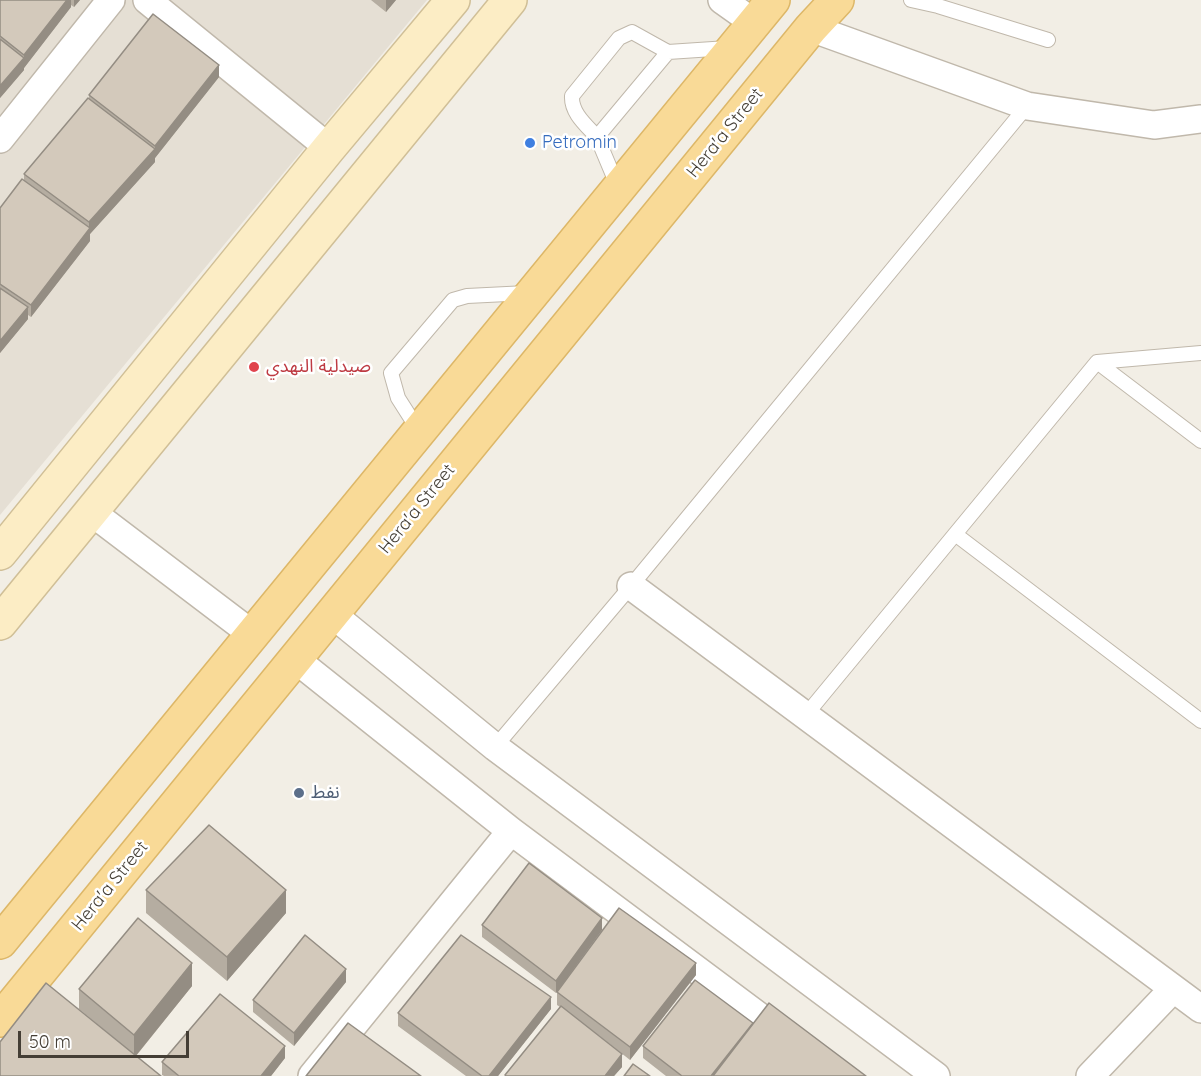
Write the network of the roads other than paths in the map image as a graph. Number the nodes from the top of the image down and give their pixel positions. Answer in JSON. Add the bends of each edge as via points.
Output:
{"nodes":[{"id":1,"x":111,"y":0,"type":"edge"},
{"id":2,"x":147,"y":0,"type":"edge"},
{"id":3,"x":453,"y":0,"type":"edge"},
{"id":4,"x":510,"y":0,"type":"edge"},
{"id":5,"x":722,"y":0,"type":"edge"},
{"id":6,"x":837,"y":0,"type":"edge"},
{"id":7,"x":911,"y":0,"type":"edge"},
{"id":8,"x":939,"y":3,"type":"edge"},
{"id":9,"x":753,"y":23,"type":"edge"},
{"id":10,"x":811,"y":28,"type":"junction"},
{"id":11,"x":1048,"y":39,"type":"dead end"},
{"id":12,"x":668,"y":52,"type":"junction"},
{"id":13,"x":1027,"y":106,"type":"junction"},
{"id":14,"x":1201,"y":119,"type":"edge"},
{"id":15,"x":597,"y":137,"type":"junction"},
{"id":16,"x":0,"y":139,"type":"edge"},
{"id":17,"x":329,"y":148,"type":"junction"},
{"id":18,"x":618,"y":187,"type":"junction"},
{"id":19,"x":532,"y":292,"type":"junction"},
{"id":20,"x":1201,"y":353,"type":"edge"},
{"id":21,"x":1097,"y":362,"type":"junction"},
{"id":22,"x":418,"y":431,"type":"junction"},
{"id":23,"x":1201,"y":441,"type":"edge"},
{"id":24,"x":90,"y":511,"type":"junction"},
{"id":25,"x":955,"y":534,"type":"junction"},
{"id":26,"x":0,"y":553,"type":"edge"},
{"id":27,"x":631,"y":586,"type":"junction"},
{"id":28,"x":332,"y":614,"type":"junction"},
{"id":29,"x":0,"y":623,"type":"edge"},
{"id":30,"x":252,"y":634,"type":"junction"},
{"id":31,"x":296,"y":659,"type":"junction"},
{"id":32,"x":806,"y":716,"type":"junction"},
{"id":33,"x":1201,"y":721,"type":"edge"},
{"id":34,"x":495,"y":747,"type":"junction"},
{"id":35,"x":511,"y":831,"type":"junction"},
{"id":36,"x":0,"y":942,"type":"edge"},
{"id":37,"x":1173,"y":988,"type":"junction"},
{"id":38,"x":1201,"y":1009,"type":"edge"},
{"id":39,"x":10,"y":1014,"type":"edge"},
{"id":40,"x":312,"y":1076,"type":"edge"},
{"id":41,"x":839,"y":1076,"type":"edge"},
{"id":42,"x":936,"y":1076,"type":"edge"},
{"id":43,"x":1090,"y":1076,"type":"edge"}],
"edges":[{"from":1,"to":16,"type":"street"},
{"from":2,"to":17,"type":"street"},
{"from":3,"to":17,"type":"street"},
{"from":4,"to":24,"type":"street"},
{"from":5,"to":9,"type":"street"},
{"from":6,"to":10,"type":"main road","name":"Hera'a Street"},
{"from":7,"to":8,"type":"lane"},
{"from":8,"to":11,"type":"lane"},
{"from":9,"to":12,"type":"lane"},
{"from":9,"to":18,"type":"main road"},
{"from":10,"to":13,"type":"street"},
{"from":10,"to":28,"type":"main road","name":"Hera'a Street"},
{"from":12,"to":15,"type":"lane"},
{"from":12,"to":15,"type":"lane","via":[[632,32],[619,38],[572,96],[575,112]]},
{"from":13,"to":14,"type":"street","via":[[1154,125]]},
{"from":13,"to":27,"type":"lane"},
{"from":15,"to":18,"type":"lane"},
{"from":17,"to":26,"type":"street"},
{"from":18,"to":19,"type":"main road"},
{"from":19,"to":22,"type":"main road"},
{"from":19,"to":22,"type":"lane","via":[[453,300],[391,373],[398,398]]},
{"from":20,"to":21,"type":"lane"},
{"from":21,"to":23,"type":"lane"},
{"from":21,"to":25,"type":"lane"},
{"from":22,"to":30,"type":"main road"},
{"from":24,"to":29,"type":"street"},
{"from":24,"to":30,"type":"street"},
{"from":25,"to":32,"type":"lane"},
{"from":25,"to":33,"type":"lane"},
{"from":27,"to":32,"type":"street"},
{"from":27,"to":34,"type":"lane"},
{"from":28,"to":31,"type":"main road","name":"Hera'a Street"},
{"from":28,"to":34,"type":"street"},
{"from":30,"to":36,"type":"main road"},
{"from":31,"to":35,"type":"street"},
{"from":31,"to":39,"type":"main road","name":"Hera'a Street"},
{"from":32,"to":37,"type":"street"},
{"from":34,"to":42,"type":"street"},
{"from":35,"to":40,"type":"street","via":[[356,1039]]},
{"from":35,"to":41,"type":"street"},
{"from":37,"to":38,"type":"street"},
{"from":37,"to":43,"type":"street"}]}
